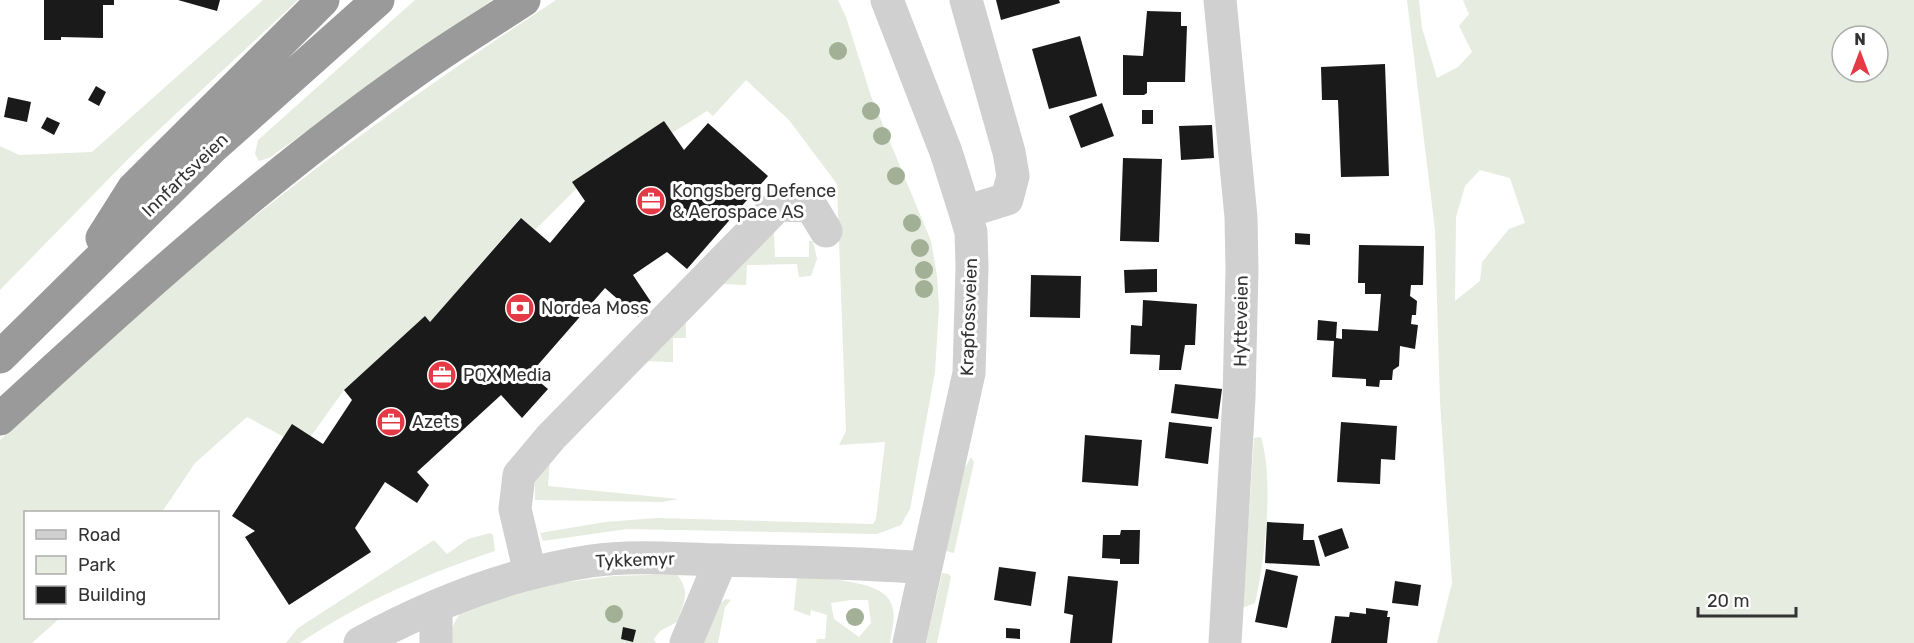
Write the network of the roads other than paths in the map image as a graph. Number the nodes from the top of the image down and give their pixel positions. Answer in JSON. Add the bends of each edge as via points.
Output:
{"nodes":[{"id":1,"x":323,"y":0,"type":"edge"},
{"id":2,"x":378,"y":0,"type":"edge"},
{"id":3,"x":524,"y":0,"type":"edge"},
{"id":4,"x":887,"y":0,"type":"edge"},
{"id":5,"x":966,"y":0,"type":"edge"},
{"id":6,"x":1220,"y":0,"type":"edge"},
{"id":7,"x":965,"y":212,"type":"junction"},
{"id":8,"x":826,"y":231,"type":"dead end"},
{"id":9,"x":74,"y":282,"type":"junction"},
{"id":10,"x":0,"y":357,"type":"edge"},
{"id":11,"x":0,"y":419,"type":"edge"},
{"id":12,"x":721,"y":560,"type":"junction"},
{"id":13,"x":925,"y":568,"type":"junction"},
{"id":14,"x":530,"y":573,"type":"junction"},
{"id":15,"x":436,"y":606,"type":"junction"},
{"id":16,"x":360,"y":643,"type":"edge"},
{"id":17,"x":436,"y":643,"type":"edge"},
{"id":18,"x":686,"y":643,"type":"edge"},
{"id":19,"x":909,"y":643,"type":"edge"},
{"id":20,"x":1225,"y":643,"type":"edge"}],
"edges":[{"from":1,"to":9,"type":"highway","via":[[133,189]]},
{"from":2,"to":9,"type":"highway","name":"Innfartsveien","via":[[212,148]]},
{"from":3,"to":11,"type":"highway","via":[[410,75],[269,182],[125,303]]},
{"from":4,"to":7,"type":"street","name":"Krapfossveien"},
{"from":5,"to":7,"type":"street","via":[[1013,176],[1007,199]]},
{"from":6,"to":20,"type":"street","name":"Hytteveien","via":[[1241,217],[1242,269],[1239,410]]},
{"from":7,"to":13,"type":"street","name":"Krapfossveien","via":[[971,232],[972,267],[969,373]]},
{"from":8,"to":14,"type":"street","via":[[810,206],[778,205],[695,297],[613,371],[519,475],[515,508]]},
{"from":9,"to":10,"type":"highway","name":"Innfartsveien"},
{"from":12,"to":13,"type":"street","name":"Tykkemyr"},
{"from":12,"to":14,"type":"street","name":"Tykkemyr","via":[[593,560]]},
{"from":12,"to":18,"type":"street"},
{"from":13,"to":19,"type":"street","name":"Krapfossveien"},
{"from":14,"to":15,"type":"street","name":"Tykkemyr"},
{"from":15,"to":16,"type":"street","name":"Tykkemyr"},
{"from":15,"to":17,"type":"street"}]}
